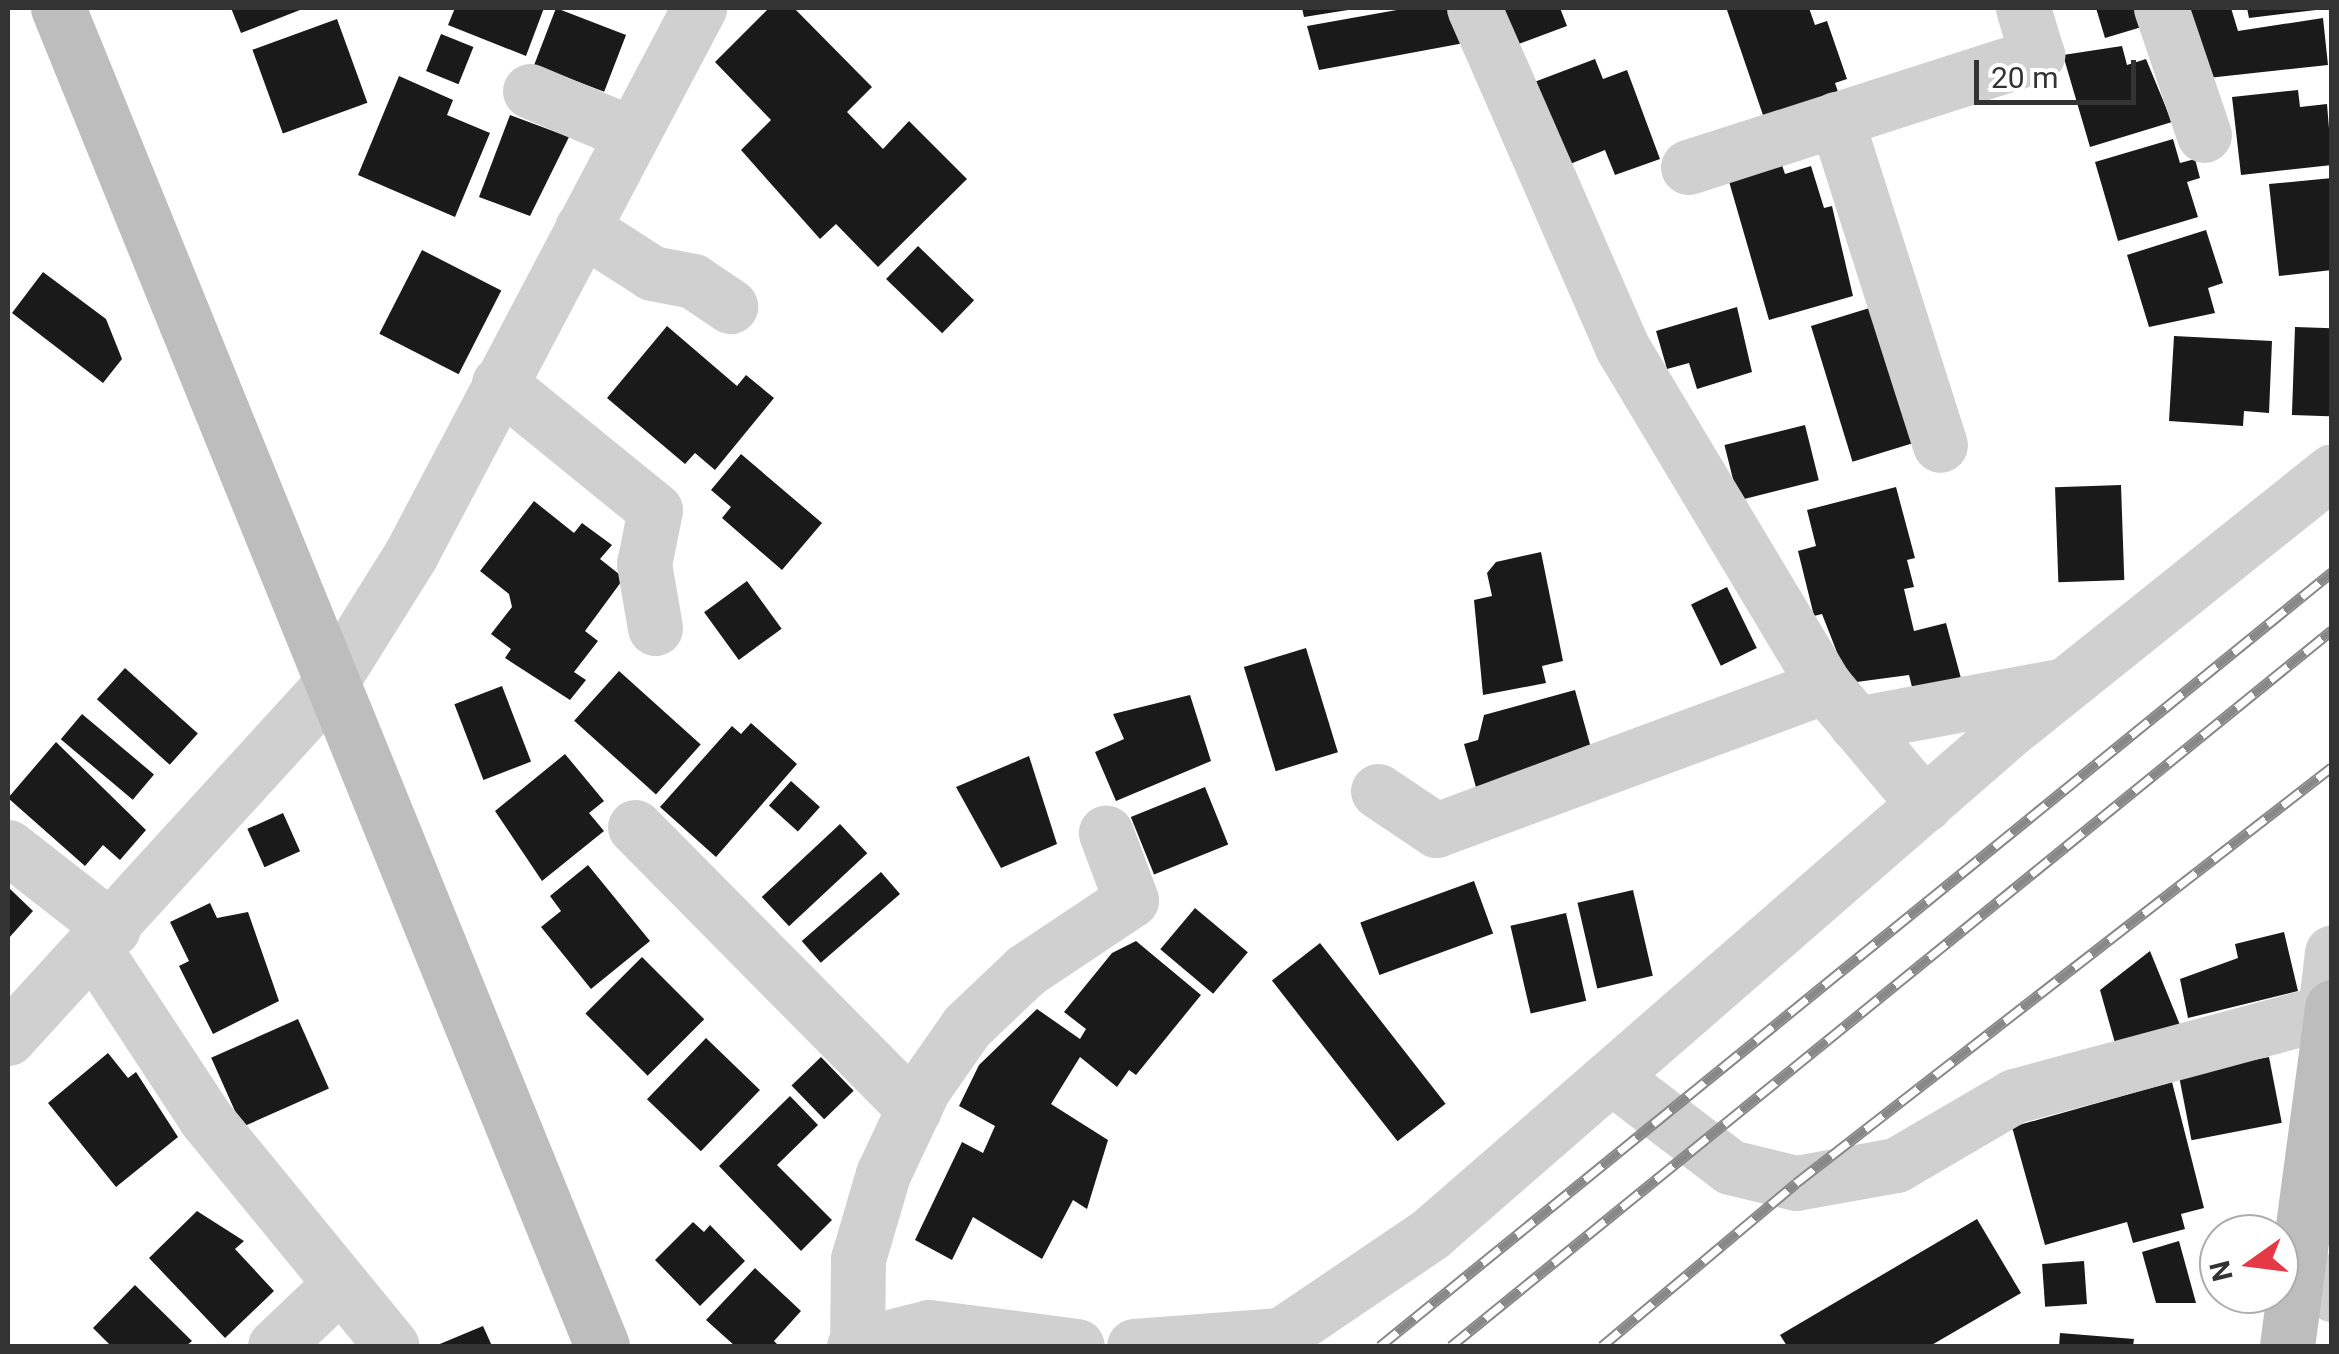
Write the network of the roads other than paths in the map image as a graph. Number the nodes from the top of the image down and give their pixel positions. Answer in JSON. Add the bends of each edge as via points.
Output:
{"nodes":[{"id":1,"x":58,"y":8,"type":"edge"},
{"id":2,"x":699,"y":8,"type":"edge"},
{"id":3,"x":1474,"y":8,"type":"edge"},
{"id":4,"x":2023,"y":8,"type":"edge"},
{"id":5,"x":2161,"y":8,"type":"edge"},
{"id":6,"x":530,"y":91,"type":"dead end"},
{"id":7,"x":1836,"y":120,"type":"junction"},
{"id":8,"x":632,"y":134,"type":"junction"},
{"id":9,"x":2204,"y":135,"type":"dead end"},
{"id":10,"x":1688,"y":166,"type":"dead end"},
{"id":11,"x":582,"y":228,"type":"junction"},
{"id":12,"x":730,"y":306,"type":"dead end"},
{"id":13,"x":498,"y":383,"type":"junction"},
{"id":14,"x":1940,"y":445,"type":"dead end"},
{"id":15,"x":2332,"y":471,"type":"edge"},
{"id":16,"x":656,"y":628,"type":"dead end"},
{"id":17,"x":2068,"y":684,"type":"junction"},
{"id":18,"x":328,"y":687,"type":"junction"},
{"id":19,"x":1841,"y":705,"type":"junction"},
{"id":20,"x":1378,"y":791,"type":"dead end"},
{"id":21,"x":1925,"y":805,"type":"junction"},
{"id":22,"x":634,"y":828,"type":"dead end"},
{"id":23,"x":1106,"y":833,"type":"dead end"},
{"id":24,"x":8,"y":847,"type":"edge"},
{"id":25,"x":104,"y":940,"type":"junction"},
{"id":26,"x":2332,"y":952,"type":"edge"},
{"id":27,"x":2328,"y":1010,"type":"edge"},
{"id":28,"x":8,"y":1038,"type":"edge"},
{"id":29,"x":1616,"y":1080,"type":"junction"},
{"id":30,"x":914,"y":1109,"type":"junction"},
{"id":31,"x":2314,"y":1278,"type":"edge"},
{"id":32,"x":340,"y":1284,"type":"junction"},
{"id":33,"x":856,"y":1345,"type":"edge"},
{"id":34,"x":275,"y":1346,"type":"edge"},
{"id":35,"x":392,"y":1346,"type":"edge"},
{"id":36,"x":602,"y":1346,"type":"edge"},
{"id":37,"x":1078,"y":1346,"type":"edge"},
{"id":38,"x":1134,"y":1346,"type":"edge"},
{"id":39,"x":2287,"y":1346,"type":"edge"}],
"edges":[{"from":1,"to":18,"type":"street"},
{"from":2,"to":8,"type":"street"},
{"from":3,"to":19,"type":"street","via":[[1622,347]]},
{"from":4,"to":7,"type":"street","via":[[2037,55]]},
{"from":5,"to":9,"type":"street"},
{"from":6,"to":8,"type":"street"},
{"from":7,"to":10,"type":"street"},
{"from":7,"to":14,"type":"street"},
{"from":8,"to":11,"type":"street"},
{"from":11,"to":12,"type":"street","via":[[652,273],[693,282]]},
{"from":11,"to":13,"type":"street"},
{"from":13,"to":16,"type":"street","via":[[655,510],[644,564]]},
{"from":13,"to":18,"type":"street","via":[[410,556]]},
{"from":15,"to":17,"type":"street"},
{"from":17,"to":19,"type":"street"},
{"from":17,"to":21,"type":"street"},
{"from":18,"to":25,"type":"street"},
{"from":18,"to":36,"type":"street"},
{"from":19,"to":20,"type":"street","via":[[1436,830]]},
{"from":19,"to":21,"type":"street"},
{"from":21,"to":29,"type":"street"},
{"from":22,"to":30,"type":"street"},
{"from":23,"to":30,"type":"street","via":[[1130,900],[1026,970],[967,1026]]},
{"from":24,"to":25,"type":"street"},
{"from":25,"to":28,"type":"street"},
{"from":25,"to":32,"type":"street","via":[[206,1119]]},
{"from":26,"to":27,"type":"street"},
{"from":27,"to":29,"type":"street","via":[[2014,1096],[1896,1165],[1796,1183],[1730,1168]]},
{"from":27,"to":31,"type":"street"},
{"from":29,"to":38,"type":"street","via":[[1430,1234],[1281,1335]]},
{"from":30,"to":33,"type":"street","via":[[858,1258]]},
{"from":31,"to":39,"type":"street"},
{"from":32,"to":34,"type":"street"},
{"from":32,"to":35,"type":"street"},
{"from":33,"to":37,"type":"street","via":[[929,1327]]}]}
